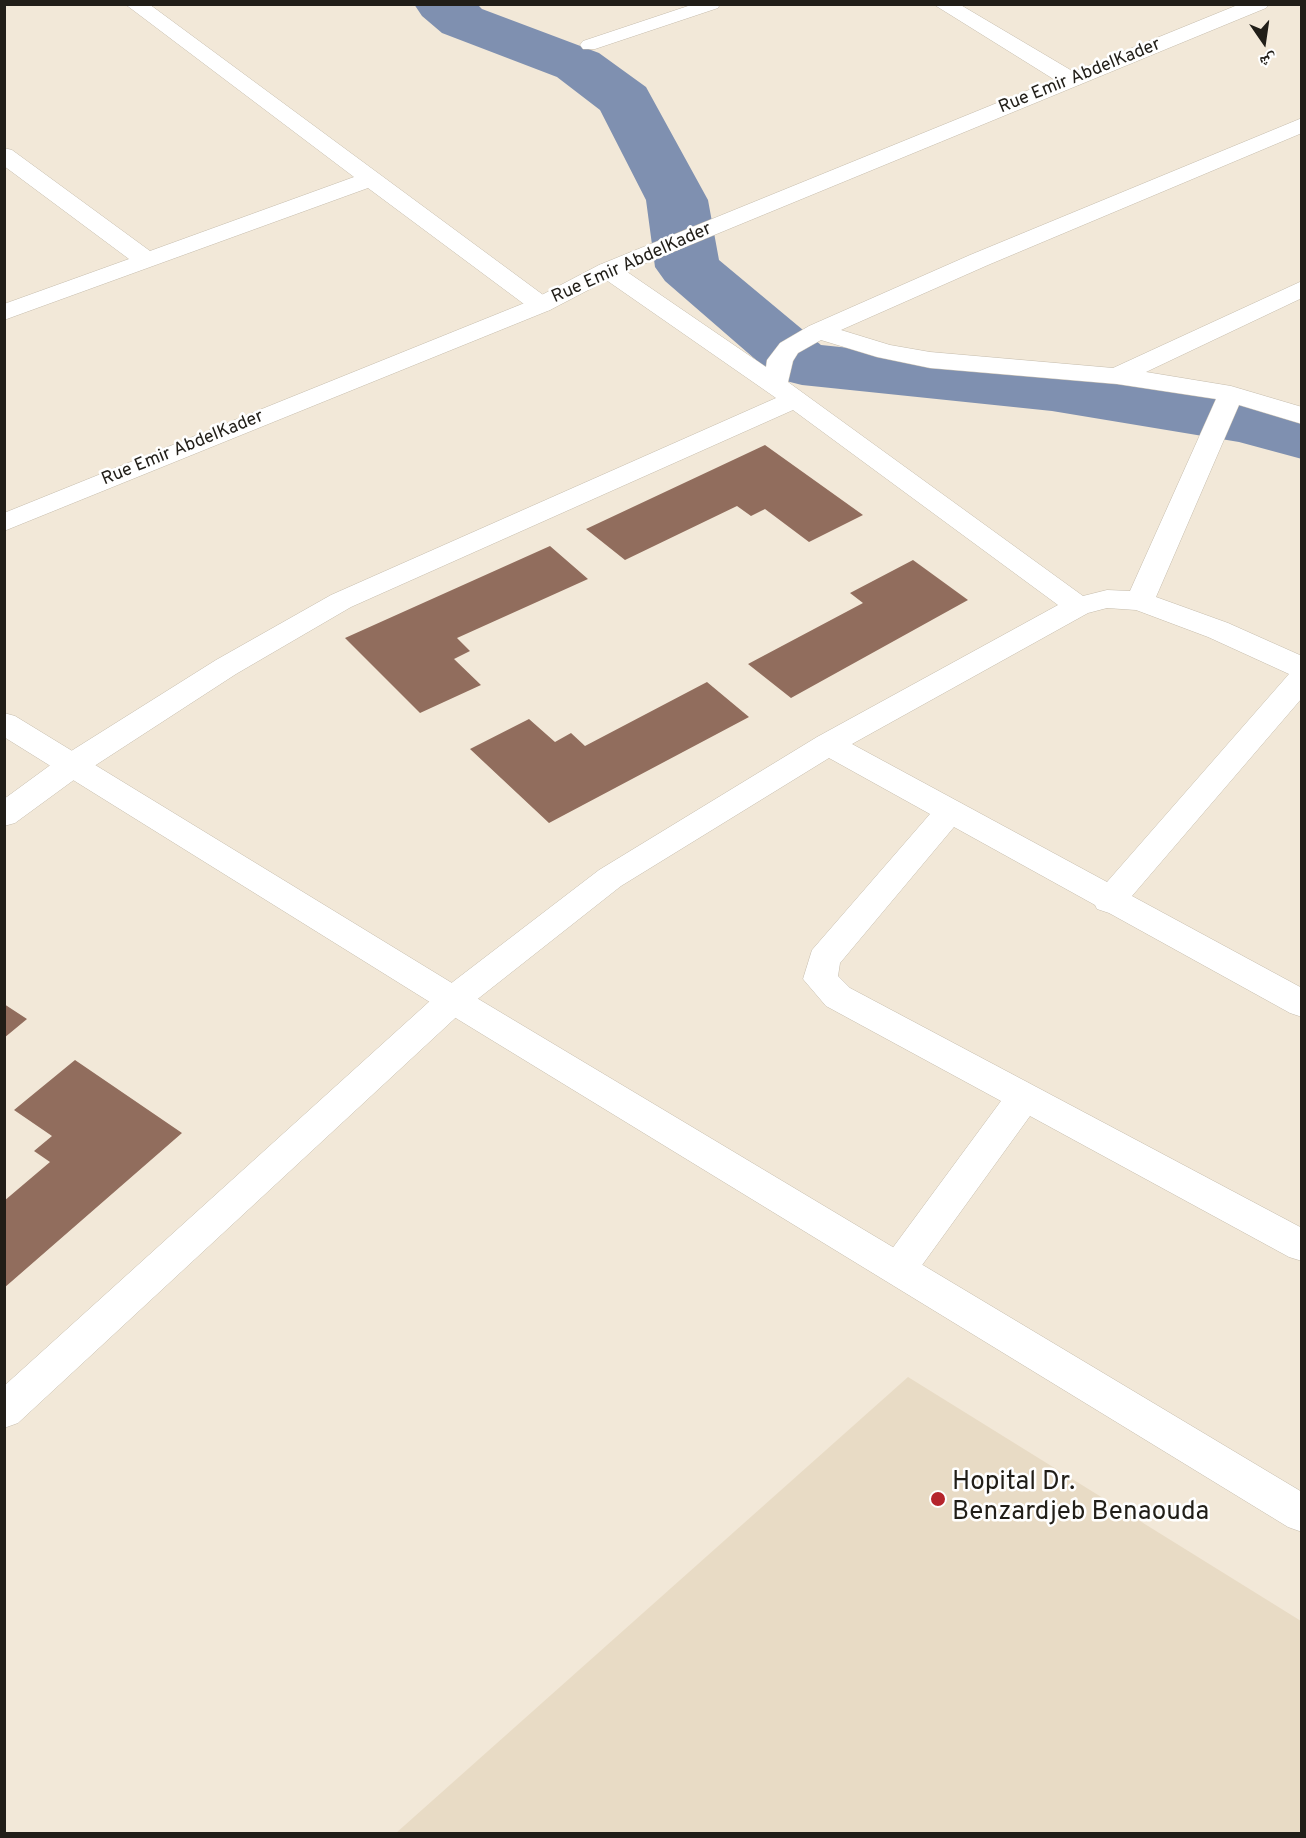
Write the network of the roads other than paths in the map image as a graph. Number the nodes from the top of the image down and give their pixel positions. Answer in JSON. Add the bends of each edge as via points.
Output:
{"nodes":[{"id":1,"x":135,"y":4,"type":"edge"},
{"id":2,"x":712,"y":4,"type":"edge"},
{"id":3,"x":943,"y":4,"type":"edge"},
{"id":4,"x":1260,"y":4,"type":"edge"},
{"id":5,"x":589,"y":45,"type":"dead end"},
{"id":6,"x":1071,"y":80,"type":"junction"},
{"id":7,"x":1302,"y":125,"type":"edge"},
{"id":8,"x":4,"y":155,"type":"edge"},
{"id":9,"x":370,"y":179,"type":"junction"},
{"id":10,"x":148,"y":261,"type":"junction"},
{"id":11,"x":608,"y":270,"type":"junction"},
{"id":12,"x":1302,"y":288,"type":"edge"},
{"id":13,"x":541,"y":305,"type":"junction"},
{"id":14,"x":4,"y":313,"type":"edge"},
{"id":15,"x":810,"y":335,"type":"junction"},
{"id":16,"x":1117,"y":376,"type":"junction"},
{"id":17,"x":782,"y":386,"type":"junction"},
{"id":18,"x":1302,"y":388,"type":"edge"},
{"id":19,"x":1269,"y":404,"type":"junction"},
{"id":20,"x":1222,"y":410,"type":"junction"},
{"id":21,"x":1302,"y":416,"type":"edge"},
{"id":22,"x":4,"y":522,"type":"edge"},
{"id":23,"x":1140,"y":601,"type":"junction"},
{"id":24,"x":1078,"y":606,"type":"junction"},
{"id":25,"x":1302,"y":668,"type":"edge"},
{"id":26,"x":1302,"y":678,"type":"edge"},
{"id":27,"x":4,"y":723,"type":"edge"},
{"id":28,"x":828,"y":744,"type":"junction"},
{"id":29,"x":70,"y":766,"type":"junction"},
{"id":30,"x":949,"y":812,"type":"junction"},
{"id":31,"x":4,"y":815,"type":"edge"},
{"id":32,"x":1109,"y":901,"type":"junction"},
{"id":33,"x":453,"y":1000,"type":"junction"},
{"id":34,"x":1302,"y":1004,"type":"edge"},
{"id":35,"x":1024,"y":1097,"type":"junction"},
{"id":36,"x":1302,"y":1246,"type":"edge"},
{"id":37,"x":899,"y":1268,"type":"junction"},
{"id":38,"x":4,"y":1411,"type":"edge"},
{"id":39,"x":1302,"y":1514,"type":"edge"}],
"edges":[{"from":1,"to":9,"type":"street"},
{"from":2,"to":5,"type":"lane"},
{"from":3,"to":6,"type":"street"},
{"from":4,"to":6,"type":"street","name":"Rue Emir AbdelKader"},
{"from":6,"to":11,"type":"street","name":"Rue Emir AbdelKader"},
{"from":7,"to":15,"type":"street"},
{"from":8,"to":10,"type":"street"},
{"from":9,"to":10,"type":"street"},
{"from":9,"to":13,"type":"street"},
{"from":10,"to":14,"type":"street"},
{"from":11,"to":13,"type":"street","name":"Rue Emir AbdelKader"},
{"from":11,"to":17,"type":"street"},
{"from":12,"to":16,"type":"street"},
{"from":13,"to":22,"type":"street","name":"Rue Emir AbdelKader"},
{"from":15,"to":16,"type":"street","via":[[919,358]]},
{"from":15,"to":17,"type":"street","via":[[780,360]]},
{"from":16,"to":20,"type":"street"},
{"from":17,"to":24,"type":"street"},
{"from":17,"to":29,"type":"street","via":[[341,601],[226,667]]},
{"from":18,"to":19,"type":"street"},
{"from":19,"to":20,"type":"street"},
{"from":19,"to":21,"type":"street"},
{"from":20,"to":23,"type":"street"},
{"from":23,"to":24,"type":"street","via":[[1107,599]]},
{"from":23,"to":25,"type":"street","via":[[1218,630]]},
{"from":24,"to":28,"type":"street"},
{"from":26,"to":32,"type":"street"},
{"from":27,"to":29,"type":"street"},
{"from":28,"to":30,"type":"street"},
{"from":28,"to":33,"type":"street","via":[[610,878]]},
{"from":29,"to":31,"type":"street"},
{"from":29,"to":33,"type":"street"},
{"from":30,"to":32,"type":"street"},
{"from":30,"to":35,"type":"street","via":[[824,959],[820,980],[838,997]]},
{"from":32,"to":34,"type":"street"},
{"from":33,"to":37,"type":"street"},
{"from":33,"to":38,"type":"street"},
{"from":35,"to":36,"type":"street"},
{"from":35,"to":37,"type":"street"},
{"from":37,"to":39,"type":"street"}]}
